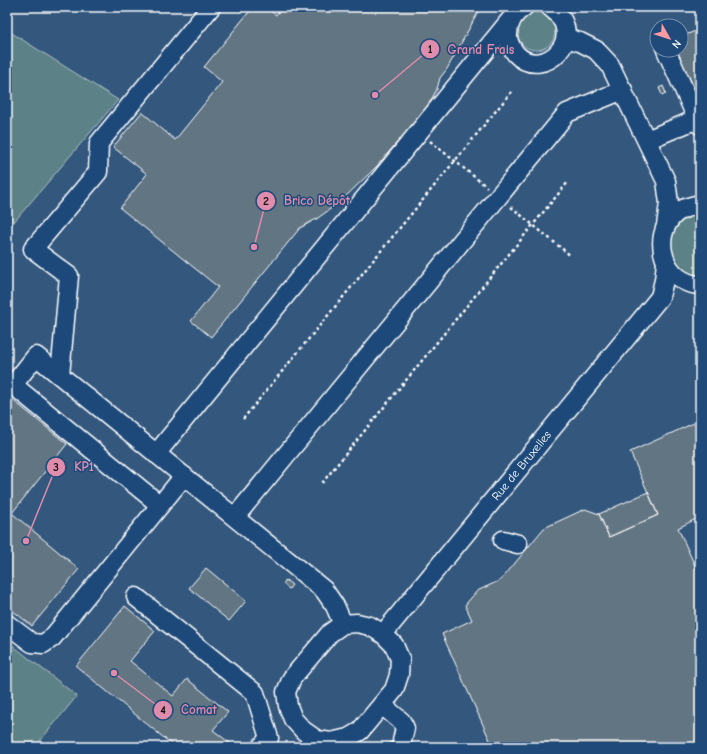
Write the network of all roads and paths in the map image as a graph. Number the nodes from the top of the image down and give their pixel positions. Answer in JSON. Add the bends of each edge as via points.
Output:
{"nodes":[{"id":1,"x":212,"y":7,"type":"edge"},
{"id":2,"x":550,"y":7,"type":"edge"},
{"id":3,"x":516,"y":11,"type":"edge"},
{"id":4,"x":566,"y":38,"type":"junction"},
{"id":5,"x":670,"y":58,"type":"edge"},
{"id":6,"x":513,"y":90,"type":"dead end"},
{"id":7,"x":623,"y":90,"type":"junction"},
{"id":8,"x":699,"y":122,"type":"edge"},
{"id":9,"x":647,"y":140,"type":"junction"},
{"id":10,"x":666,"y":181,"type":"junction"},
{"id":11,"x":568,"y":182,"type":"dead end"},
{"id":12,"x":700,"y":203,"type":"edge"},
{"id":13,"x":666,"y":226,"type":"junction"},
{"id":14,"x":666,"y":263,"type":"junction"},
{"id":15,"x":697,"y":286,"type":"edge"},
{"id":16,"x":660,"y":297,"type":"junction"},
{"id":17,"x":60,"y":375,"type":"junction"},
{"id":18,"x":10,"y":387,"type":"edge"},
{"id":19,"x":243,"y":419,"type":"dead end"},
{"id":20,"x":156,"y":454,"type":"junction"},
{"id":21,"x":184,"y":476,"type":"junction"},
{"id":22,"x":322,"y":483,"type":"dead end"},
{"id":23,"x":160,"y":505,"type":"junction"},
{"id":24,"x":235,"y":517,"type":"junction"},
{"id":25,"x":136,"y":597,"type":"dead end"},
{"id":26,"x":7,"y":624,"type":"edge"},
{"id":27,"x":344,"y":624,"type":"junction"},
{"id":28,"x":383,"y":634,"type":"junction"},
{"id":29,"x":288,"y":706,"type":"junction"},
{"id":30,"x":378,"y":710,"type":"junction"},
{"id":31,"x":261,"y":713,"type":"junction"},
{"id":32,"x":404,"y":744,"type":"edge"},
{"id":33,"x":261,"y":747,"type":"edge"}],
"edges":[{"from":1,"to":17,"type":"street","via":[[99,143],[98,172],[33,249],[69,276]]},
{"from":2,"to":4,"type":"street","via":[[558,12],[563,20]]},
{"from":3,"to":4,"type":"street","via":[[508,29],[508,39],[512,49],[528,61],[538,62],[556,55]]},
{"from":3,"to":20,"type":"street"},
{"from":4,"to":7,"type":"street","via":[[596,50],[610,65]]},
{"from":5,"to":8,"type":"street"},
{"from":6,"to":19,"type":"path"},
{"from":7,"to":9,"type":"street"},
{"from":7,"to":24,"type":"street","via":[[567,113]]},
{"from":8,"to":9,"type":"street"},
{"from":9,"to":10,"type":"street"},
{"from":10,"to":12,"type":"street","via":[[682,195]]},
{"from":10,"to":13,"type":"street","via":[[669,203]]},
{"from":11,"to":22,"type":"path"},
{"from":12,"to":13,"type":"street","via":[[686,207],[674,215]]},
{"from":13,"to":14,"type":"street","via":[[662,238],[662,251]]},
{"from":14,"to":15,"type":"street","via":[[681,279]]},
{"from":14,"to":16,"type":"street","name":"Rue de Bruxelles"},
{"from":15,"to":16,"type":"street","name":"Rue de Bruxelles"},
{"from":16,"to":28,"type":"street","name":"Rue de Bruxelles"},
{"from":17,"to":18,"type":"street","via":[[36,356]]},
{"from":17,"to":20,"type":"street"},
{"from":18,"to":23,"type":"street"},
{"from":20,"to":21,"type":"street"},
{"from":21,"to":23,"type":"street"},
{"from":21,"to":24,"type":"street"},
{"from":23,"to":26,"type":"street","via":[[52,638],[43,644],[32,643]]},
{"from":24,"to":27,"type":"street","via":[[324,590],[336,606]]},
{"from":25,"to":31,"type":"street","via":[[255,693]]},
{"from":27,"to":28,"type":"street","via":[[370,626]]},
{"from":27,"to":29,"type":"street","via":[[330,633],[292,678],[286,692]]},
{"from":28,"to":30,"type":"street","via":[[394,645],[400,659],[399,675],[394,690]]},
{"from":29,"to":30,"type":"street","via":[[293,719],[304,731],[317,740],[331,742],[348,738],[360,730]]},
{"from":29,"to":31,"type":"street"},
{"from":30,"to":32,"type":"street"},
{"from":31,"to":33,"type":"street","via":[[269,738]]}]}
